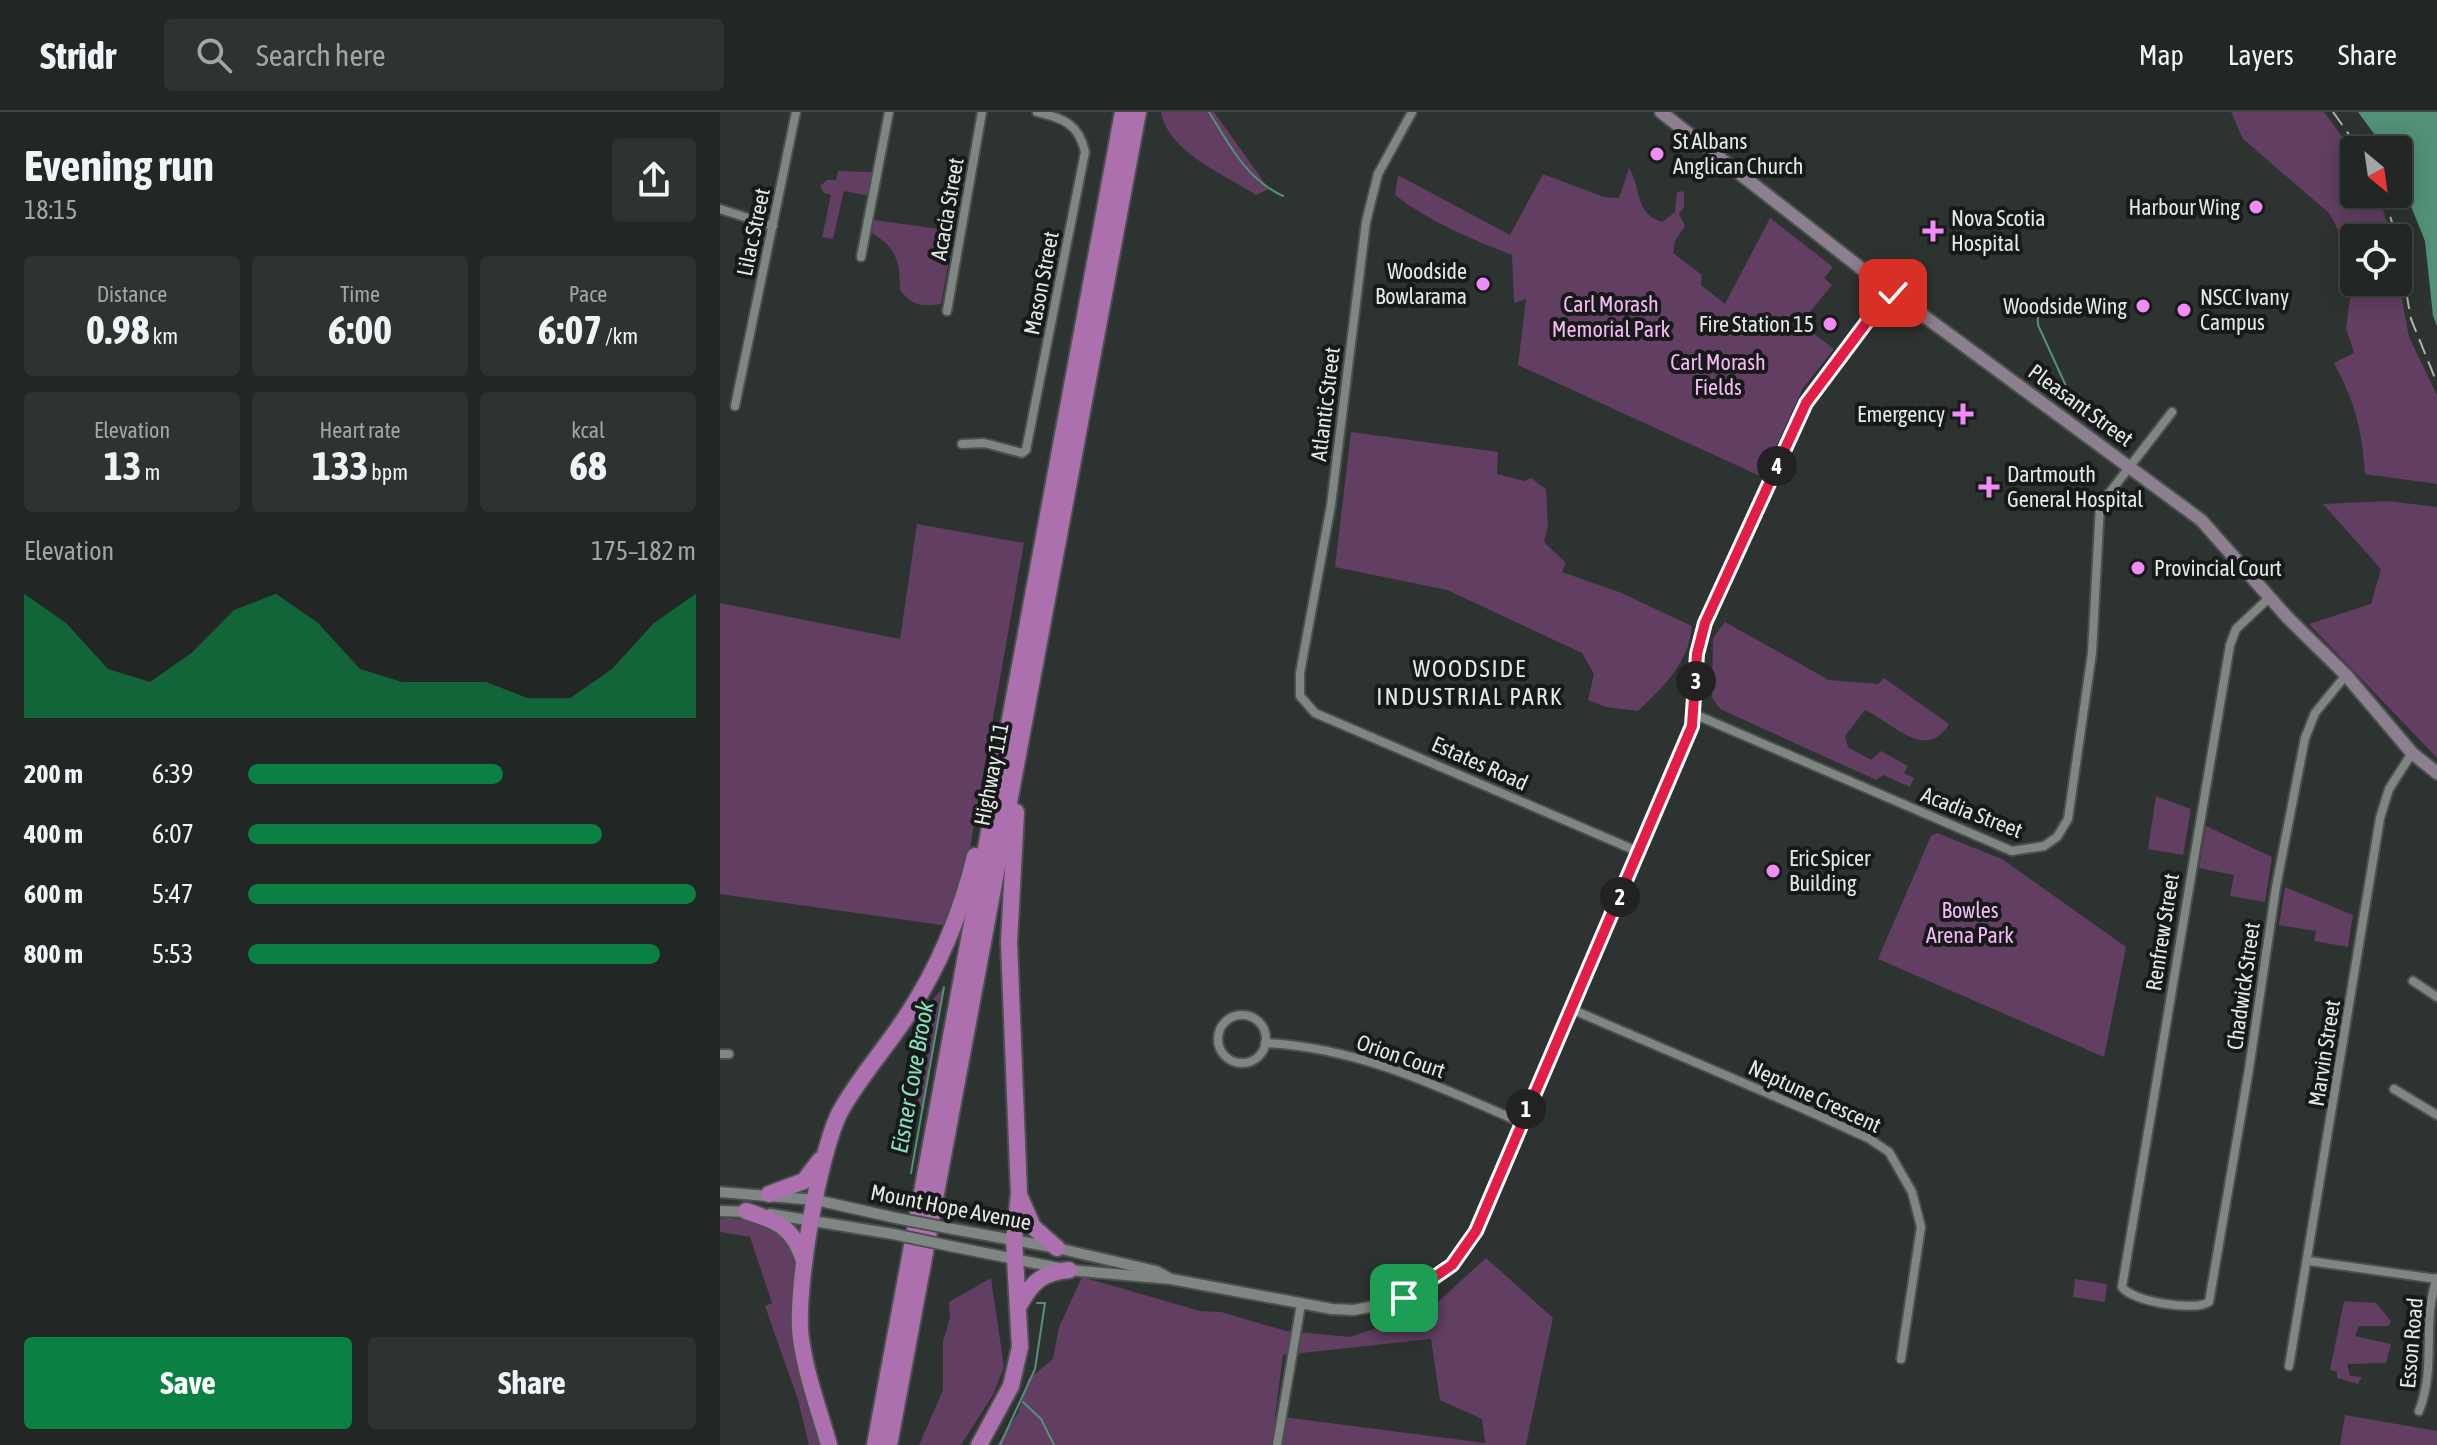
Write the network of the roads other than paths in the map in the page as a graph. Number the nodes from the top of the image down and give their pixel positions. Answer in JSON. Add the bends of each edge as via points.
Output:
{"nodes":[{"id":1,"x":796,"y":112,"type":"edge"},
{"id":2,"x":889,"y":112,"type":"edge"},
{"id":3,"x":982,"y":112,"type":"edge"},
{"id":4,"x":1037,"y":112,"type":"edge"},
{"id":5,"x":1123,"y":112,"type":"edge"},
{"id":6,"x":1138,"y":112,"type":"edge"},
{"id":7,"x":1412,"y":112,"type":"edge"},
{"id":8,"x":1661,"y":112,"type":"edge"},
{"id":9,"x":720,"y":209,"type":"edge"},
{"id":10,"x":773,"y":226,"type":"junction"},
{"id":11,"x":861,"y":257,"type":"dead end"},
{"id":12,"x":1890,"y":291,"type":"junction"},
{"id":13,"x":947,"y":311,"type":"dead end"},
{"id":14,"x":735,"y":406,"type":"dead end"},
{"id":15,"x":2172,"y":412,"type":"dead end"},
{"id":16,"x":962,"y":444,"type":"dead end"},
{"id":17,"x":2129,"y":465,"type":"junction"},
{"id":18,"x":1036,"y":581,"type":"junction"},
{"id":19,"x":2270,"y":597,"type":"junction"},
{"id":20,"x":2346,"y":675,"type":"junction"},
{"id":21,"x":1032,"y":676,"type":"junction"},
{"id":22,"x":1306,"y":707,"type":"joint"},
{"id":23,"x":1694,"y":714,"type":"junction"},
{"id":24,"x":2412,"y":753,"type":"junction"},
{"id":25,"x":2437,"y":773,"type":"edge"},
{"id":26,"x":1639,"y":852,"type":"junction"},
{"id":27,"x":2413,"y":981,"type":"dead end"},
{"id":28,"x":2437,"y":997,"type":"edge"},
{"id":29,"x":1571,"y":1009,"type":"junction"},
{"id":30,"x":1265,"y":1043,"type":"junction"},
{"id":31,"x":2394,"y":1089,"type":"dead end"},
{"id":32,"x":2437,"y":1115,"type":"edge"},
{"id":33,"x":1520,"y":1122,"type":"junction"},
{"id":34,"x":829,"y":1141,"type":"junction"},
{"id":35,"x":720,"y":1192,"type":"edge"},
{"id":36,"x":769,"y":1194,"type":"junction"},
{"id":37,"x":1019,"y":1194,"type":"junction"},
{"id":38,"x":816,"y":1200,"type":"junction"},
{"id":39,"x":720,"y":1211,"type":"edge"},
{"id":40,"x":746,"y":1211,"type":"junction"},
{"id":41,"x":813,"y":1220,"type":"junction"},
{"id":42,"x":1014,"y":1240,"type":"junction"},
{"id":43,"x":1057,"y":1248,"type":"junction"},
{"id":44,"x":1015,"y":1260,"type":"junction"},
{"id":45,"x":2309,"y":1261,"type":"junction"},
{"id":46,"x":805,"y":1264,"type":"junction"},
{"id":47,"x":1069,"y":1270,"type":"junction"},
{"id":48,"x":1171,"y":1279,"type":"junction"},
{"id":49,"x":2437,"y":1279,"type":"edge"},
{"id":50,"x":1301,"y":1304,"type":"junction"},
{"id":51,"x":1019,"y":1306,"type":"junction"},
{"id":52,"x":2197,"y":1307,"type":"joint"},
{"id":53,"x":1901,"y":1359,"type":"dead end"},
{"id":54,"x":2289,"y":1366,"type":"dead end"},
{"id":55,"x":2419,"y":1411,"type":"dead end"},
{"id":56,"x":829,"y":1445,"type":"edge"},
{"id":57,"x":875,"y":1445,"type":"edge"},
{"id":58,"x":889,"y":1445,"type":"edge"},
{"id":59,"x":979,"y":1445,"type":"edge"},
{"id":60,"x":1277,"y":1445,"type":"edge"}],
"edges":[{"from":1,"to":10,"type":"street","name":"Lilac Street"},
{"from":2,"to":11,"type":"street"},
{"from":3,"to":13,"type":"street","name":"Acacia Street"},
{"from":4,"to":16,"type":"street","name":"Mason Street","via":[[1061,117],[1073,126],[1083,142],[1084,161],[1026,450]]},
{"from":5,"to":18,"type":"highway","name":"Highway 111"},
{"from":6,"to":21,"type":"highway","name":"Highway 111"},
{"from":7,"to":22,"type":"street","name":"Atlantic Street","via":[[1378,174],[1366,222],[1331,505],[1299,684]]},
{"from":8,"to":12,"type":"main road","name":"Pleasant Street"},
{"from":9,"to":10,"type":"street"},
{"from":10,"to":14,"type":"street","name":"Lilac Street"},
{"from":12,"to":17,"type":"main road","name":"Pleasant Street"},
{"from":12,"to":23,"type":"street","name":"Mount Hope Avenue","via":[[1823,376],[1797,421],[1701,633]]},
{"from":15,"to":17,"type":"street","name":"Acadia Street"},
{"from":17,"to":19,"type":"main road","name":"Pleasant Street","via":[[2201,520]]},
{"from":17,"to":23,"type":"street","name":"Acadia Street","via":[[2100,505],[2092,653],[2072,804],[2063,829],[2044,846],[2012,851]]},
{"from":18,"to":34,"type":"highway","via":[[978,845],[956,921],[924,989],[846,1103]]},
{"from":18,"to":57,"type":"highway","name":"Highway 111"},
{"from":19,"to":20,"type":"main road","name":"Pleasant Street"},
{"from":19,"to":52,"type":"street","name":"Renfrew Street","via":[[2236,629],[2230,645],[2122,1287],[2130,1297]]},
{"from":20,"to":24,"type":"main road","name":"Pleasant Street"},
{"from":20,"to":52,"type":"street","name":"Chadwick Street","via":[[2315,713],[2305,738],[2210,1297]]},
{"from":21,"to":37,"type":"highway","via":[[1010,897]]},
{"from":21,"to":58,"type":"highway","name":"Highway 111"},
{"from":22,"to":26,"type":"street","name":"Estates Road"},
{"from":23,"to":26,"type":"street","name":"Mount Hope Avenue"},
{"from":24,"to":25,"type":"main road","name":"Pleasant Street"},
{"from":24,"to":45,"type":"street","name":"Marvin Street","via":[[2389,789],[2380,818]]},
{"from":26,"to":29,"type":"street","name":"Mount Hope Avenue"},
{"from":27,"to":28,"type":"street"},
{"from":29,"to":33,"type":"street","name":"Mount Hope Avenue"},
{"from":29,"to":53,"type":"street","name":"Neptune Crescent","via":[[1804,1109],[1889,1152],[1912,1192],[1921,1227]]},
{"from":30,"to":30,"type":"street","via":[[1259,1021],[1242,1014],[1225,1021],[1218,1038],[1223,1054],[1239,1063],[1258,1057]]},
{"from":30,"to":33,"type":"street","name":"Orion Court","via":[[1376,1063]]},
{"from":31,"to":32,"type":"street"},
{"from":33,"to":50,"type":"street","name":"Mount Hope Avenue","via":[[1476,1231],[1452,1265],[1404,1298],[1369,1308]]},
{"from":34,"to":36,"type":"highway","via":[[817,1168],[804,1181]]},
{"from":34,"to":38,"type":"highway"},
{"from":35,"to":36,"type":"street","name":"Mount Hope Avenue"},
{"from":36,"to":38,"type":"street","name":"Mount Hope Avenue"},
{"from":37,"to":42,"type":"highway"},
{"from":37,"to":43,"type":"highway","via":[[1033,1227]]},
{"from":38,"to":41,"type":"highway"},
{"from":38,"to":42,"type":"street","name":"Mount Hope Avenue","bridge":true},
{"from":39,"to":40,"type":"street","name":"Mount Hope Avenue"},
{"from":40,"to":41,"type":"street","name":"Mount Hope Avenue"},
{"from":40,"to":46,"type":"highway","via":[[779,1222],[792,1233]]},
{"from":41,"to":44,"type":"street","name":"Mount Hope Avenue","bridge":true},
{"from":41,"to":46,"type":"highway"},
{"from":42,"to":43,"type":"street","name":"Mount Hope Avenue"},
{"from":42,"to":44,"type":"highway"},
{"from":43,"to":48,"type":"street","name":"Mount Hope Avenue"},
{"from":44,"to":47,"type":"street","name":"Mount Hope Avenue"},
{"from":44,"to":51,"type":"highway"},
{"from":45,"to":49,"type":"street"},
{"from":45,"to":54,"type":"street","name":"Marvin Street"},
{"from":46,"to":56,"type":"highway","via":[[801,1338]]},
{"from":47,"to":48,"type":"street","name":"Mount Hope Avenue"},
{"from":47,"to":51,"type":"highway","via":[[1037,1279]]},
{"from":48,"to":50,"type":"street","name":"Mount Hope Avenue"},
{"from":49,"to":55,"type":"street","name":"Esson Road","via":[[2427,1319],[2431,1378]]},
{"from":50,"to":60,"type":"street"},
{"from":51,"to":59,"type":"highway","via":[[1015,1372]]}]}
